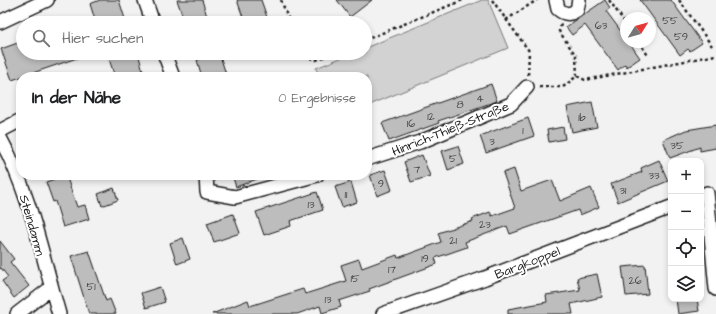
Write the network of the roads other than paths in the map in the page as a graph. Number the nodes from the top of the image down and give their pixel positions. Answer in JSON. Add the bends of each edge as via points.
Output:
{"nodes":[{"id":1,"x":48,"y":0,"type":"edge"},
{"id":2,"x":145,"y":0,"type":"edge"},
{"id":3,"x":556,"y":0,"type":"edge"},
{"id":4,"x":579,"y":0,"type":"edge"},
{"id":5,"x":151,"y":16,"type":"edge"},
{"id":6,"x":0,"y":22,"type":"edge"},
{"id":7,"x":167,"y":60,"type":"edge"},
{"id":8,"x":171,"y":72,"type":"edge"},
{"id":9,"x":527,"y":88,"type":"road end"},
{"id":10,"x":16,"y":123,"type":"edge"},
{"id":11,"x":0,"y":131,"type":"edge"},
{"id":12,"x":0,"y":138,"type":"edge"},
{"id":13,"x":372,"y":157,"type":"edge"},
{"id":14,"x":16,"y":172,"type":"edge"},
{"id":15,"x":19,"y":180,"type":"edge"},
{"id":16,"x":206,"y":180,"type":"edge"},
{"id":17,"x":299,"y":180,"type":"edge"},
{"id":18,"x":708,"y":193,"type":"edge"},
{"id":19,"x":668,"y":208,"type":"edge"},
{"id":20,"x":52,"y":288,"type":"junction"},
{"id":21,"x":716,"y":288,"type":"edge"},
{"id":22,"x":17,"y":314,"type":"edge"},
{"id":23,"x":59,"y":314,"type":"edge"},
{"id":24,"x":383,"y":314,"type":"edge"}],
"edges":[{"from":1,"to":6,"type":"street"},
{"from":2,"to":5,"type":"street"},
{"from":3,"to":4,"type":"street","via":[[558,9],[564,14],[571,14],[577,10]]},
{"from":7,"to":8,"type":"street"},
{"from":9,"to":13,"type":"street","name":"Hinrich-Thieß-Straße","via":[[511,104],[420,142]]},
{"from":10,"to":11,"type":"street"},
{"from":12,"to":14,"type":"street","name":"Steindamm"},
{"from":15,"to":20,"type":"street","name":"Steindamm"},
{"from":16,"to":17,"type":"street","via":[[207,192],[235,198]]},
{"from":18,"to":21,"type":"street"},
{"from":19,"to":24,"type":"street","name":"Bargkoppel"},
{"from":20,"to":22,"type":"street"},
{"from":20,"to":23,"type":"street","name":"Steindamm"}]}
